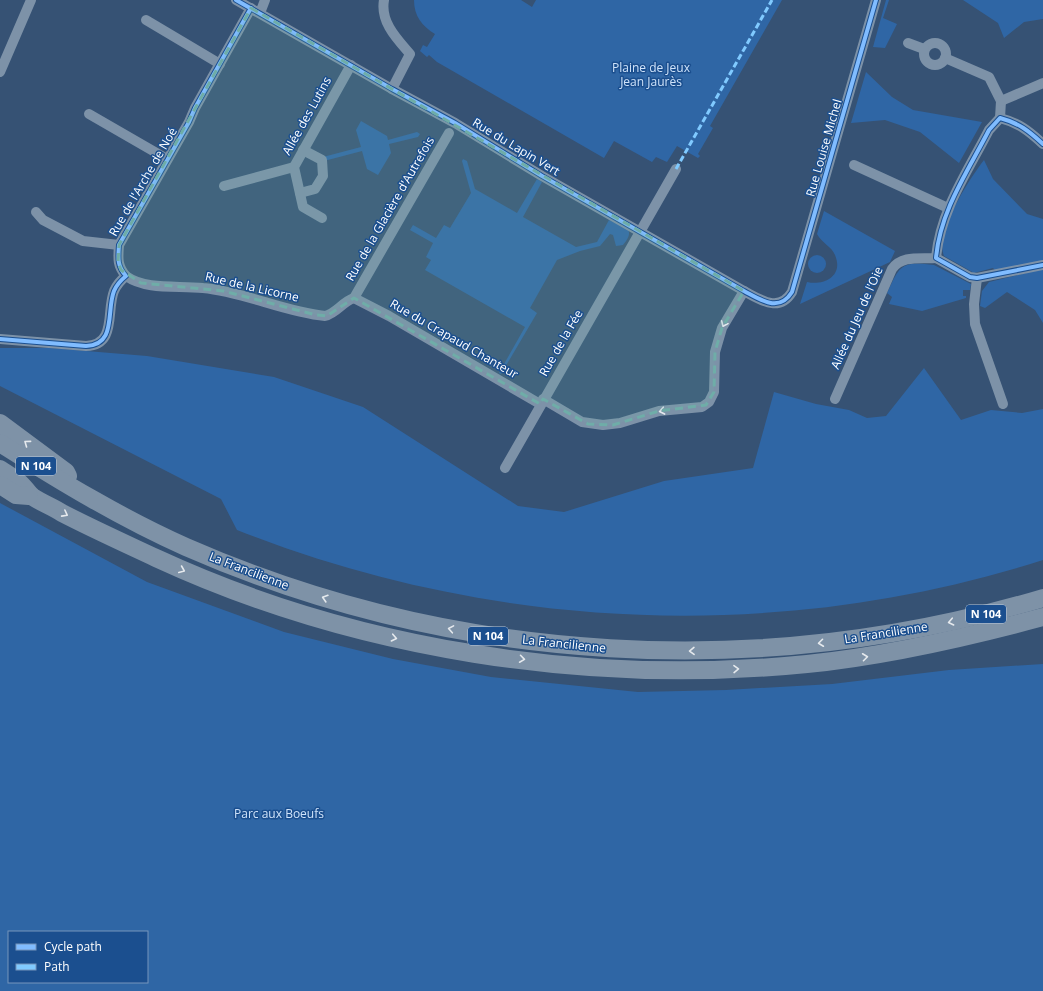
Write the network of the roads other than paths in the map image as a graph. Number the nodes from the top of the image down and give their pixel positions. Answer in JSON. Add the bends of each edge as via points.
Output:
{"nodes":[{"id":1,"x":31,"y":0,"type":"edge"},
{"id":2,"x":236,"y":0,"type":"edge"},
{"id":3,"x":265,"y":0,"type":"edge"},
{"id":4,"x":384,"y":0,"type":"edge"},
{"id":5,"x":876,"y":0,"type":"edge"},
{"id":6,"x":255,"y":11,"type":"junction"},
{"id":7,"x":146,"y":20,"type":"dead end"},
{"id":8,"x":908,"y":43,"type":"dead end"},
{"id":9,"x":924,"y":49,"type":"junction"},
{"id":10,"x":945,"y":58,"type":"junction"},
{"id":11,"x":220,"y":64,"type":"junction"},
{"id":12,"x":351,"y":65,"type":"junction"},
{"id":13,"x":0,"y":72,"type":"edge"},
{"id":14,"x":1043,"y":83,"type":"edge"},
{"id":15,"x":392,"y":90,"type":"junction"},
{"id":16,"x":1001,"y":101,"type":"junction"},
{"id":17,"x":89,"y":114,"type":"dead end"},
{"id":18,"x":1000,"y":118,"type":"junction"},
{"id":19,"x":449,"y":119,"type":"junction"},
{"id":20,"x":462,"y":127,"type":"junction"},
{"id":21,"x":449,"y":134,"type":"junction"},
{"id":22,"x":1043,"y":144,"type":"edge"},
{"id":23,"x":303,"y":150,"type":"junction"},
{"id":24,"x":167,"y":159,"type":"junction"},
{"id":25,"x":854,"y":165,"type":"dead end"},
{"id":26,"x":294,"y":167,"type":"junction"},
{"id":27,"x":676,"y":169,"type":"dead end"},
{"id":28,"x":224,"y":186,"type":"dead end"},
{"id":29,"x":300,"y":193,"type":"junction"},
{"id":30,"x":948,"y":208,"type":"junction"},
{"id":31,"x":36,"y":212,"type":"dead end"},
{"id":32,"x":322,"y":218,"type":"dead end"},
{"id":33,"x":640,"y":232,"type":"junction"},
{"id":34,"x":119,"y":245,"type":"junction"},
{"id":35,"x":936,"y":258,"type":"junction"},
{"id":36,"x":1043,"y":265,"type":"edge"},
{"id":37,"x":126,"y":276,"type":"junction"},
{"id":38,"x":977,"y":278,"type":"junction"},
{"id":39,"x":744,"y":291,"type":"junction"},
{"id":40,"x":354,"y":298,"type":"junction"},
{"id":41,"x":786,"y":300,"type":"joint"},
{"id":42,"x":0,"y":339,"type":"edge"},
{"id":43,"x":835,"y":399,"type":"dead end"},
{"id":44,"x":542,"y":402,"type":"junction"},
{"id":45,"x":1003,"y":404,"type":"dead end"},
{"id":46,"x":0,"y":423,"type":"edge"},
{"id":47,"x":0,"y":443,"type":"edge"},
{"id":48,"x":505,"y":468,"type":"dead end"},
{"id":49,"x":0,"y":469,"type":"edge"},
{"id":50,"x":0,"y":485,"type":"edge"},
{"id":51,"x":73,"y":489,"type":"junction"},
{"id":52,"x":31,"y":496,"type":"junction"},
{"id":53,"x":1043,"y":598,"type":"edge"},
{"id":54,"x":1043,"y":617,"type":"edge"}],
"edges":[{"from":1,"to":13,"type":"street"},
{"from":2,"to":6,"type":"street","name":"Rue du Lapin Vert"},
{"from":3,"to":6,"type":"street","name":"Rue de l'Arche de Noé"},
{"from":4,"to":15,"type":"street","via":[[385,19],[410,54]]},
{"from":5,"to":41,"type":"street","name":"Rue Louise Michel","via":[[792,292]]},
{"from":6,"to":11,"type":"street","name":"Rue de l'Arche de Noé"},
{"from":6,"to":12,"type":"street","name":"Rue du Lapin Vert"},
{"from":7,"to":11,"type":"street"},
{"from":8,"to":9,"type":"street"},
{"from":9,"to":10,"type":"street","via":[[929,44],[937,43],[945,50]]},
{"from":9,"to":10,"type":"street","via":[[924,56],[930,64],[938,65]]},
{"from":10,"to":16,"type":"street","via":[[989,77]]},
{"from":11,"to":24,"type":"street","name":"Rue de l'Arche de Noé"},
{"from":12,"to":15,"type":"street","name":"Rue du Lapin Vert"},
{"from":12,"to":23,"type":"street","name":"Allée des Lutins"},
{"from":14,"to":16,"type":"street"},
{"from":15,"to":19,"type":"street","name":"Rue du Lapin Vert"},
{"from":16,"to":18,"type":"street"},
{"from":17,"to":24,"type":"street"},
{"from":18,"to":22,"type":"street","via":[[1021,125]]},
{"from":18,"to":30,"type":"street","via":[[989,130]]},
{"from":19,"to":20,"type":"street","name":"Rue du Lapin Vert"},
{"from":19,"to":21,"type":"street","via":[[446,129]]},
{"from":20,"to":21,"type":"street","via":[[455,134]]},
{"from":20,"to":33,"type":"street","name":"Rue du Lapin Vert"},
{"from":21,"to":40,"type":"street","name":"Rue de la Glacière d'Autrefois"},
{"from":23,"to":26,"type":"street","name":"Allée des Lutins"},
{"from":23,"to":29,"type":"street","via":[[322,160],[323,176],[315,189]]},
{"from":24,"to":34,"type":"street","name":"Rue de l'Arche de Noé"},
{"from":25,"to":30,"type":"street"},
{"from":26,"to":28,"type":"street"},
{"from":26,"to":29,"type":"street","name":"Allée des Lutins"},
{"from":27,"to":33,"type":"street","name":"Rue de la Fée"},
{"from":29,"to":32,"type":"street","name":"Allée des Lutins","via":[[303,207]]},
{"from":30,"to":35,"type":"street"},
{"from":31,"to":34,"type":"street","via":[[43,220],[82,240]]},
{"from":33,"to":39,"type":"street","name":"Rue du Lapin Vert"},
{"from":33,"to":44,"type":"street","name":"Rue de la Fée"},
{"from":34,"to":37,"type":"street","name":"Rue de l'Arche de Noé","via":[[118,262]]},
{"from":35,"to":38,"type":"street","via":[[970,277]]},
{"from":35,"to":43,"type":"street","name":"Allée du Jeu de l'Oie","via":[[906,258],[900,260],[892,269]]},
{"from":36,"to":38,"type":"street"},
{"from":37,"to":40,"type":"street","name":"Rue de la Licorne","via":[[153,285],[223,291],[325,316]]},
{"from":37,"to":42,"type":"street","via":[[118,283],[114,292],[104,339],[94,346]]},
{"from":38,"to":45,"type":"street","via":[[975,324]]},
{"from":39,"to":41,"type":"street","name":"Rue du Lapin Vert","via":[[767,303],[775,304]]},
{"from":39,"to":44,"type":"street","name":"Rue du Crapaud Chanteur","one_way":true,"via":[[722,328],[715,352],[714,392],[709,402],[702,407],[659,411],[620,423],[603,425],[582,422]]},
{"from":40,"to":44,"type":"street","name":"Rue du Crapaud Chanteur"},
{"from":44,"to":48,"type":"street","name":"Rue de la Fée"},
{"from":51,"to":46,"type":"highway","one_way":true,"via":[[66,472]]},
{"from":47,"to":51,"type":"highway","name":"La Francilienne","number":"N 104"},
{"from":49,"to":52,"type":"highway","name":"La Francilienne","number":"N 104","via":[[21,484]]},
{"from":50,"to":52,"type":"highway","via":[[16,495]]},
{"from":53,"to":51,"type":"highway","name":"La Francilienne","number":"N 104","one_way":true,"via":[[929,627],[798,646],[748,650],[644,651],[542,643],[487,636],[400,618],[292,588],[185,546],[129,520]]},
{"from":52,"to":54,"type":"highway","name":"La Francilienne","number":"N 104","one_way":true,"via":[[123,543],[251,597],[356,630],[424,645],[537,661],[597,667],[691,670],[807,664],[932,645]]}]}
